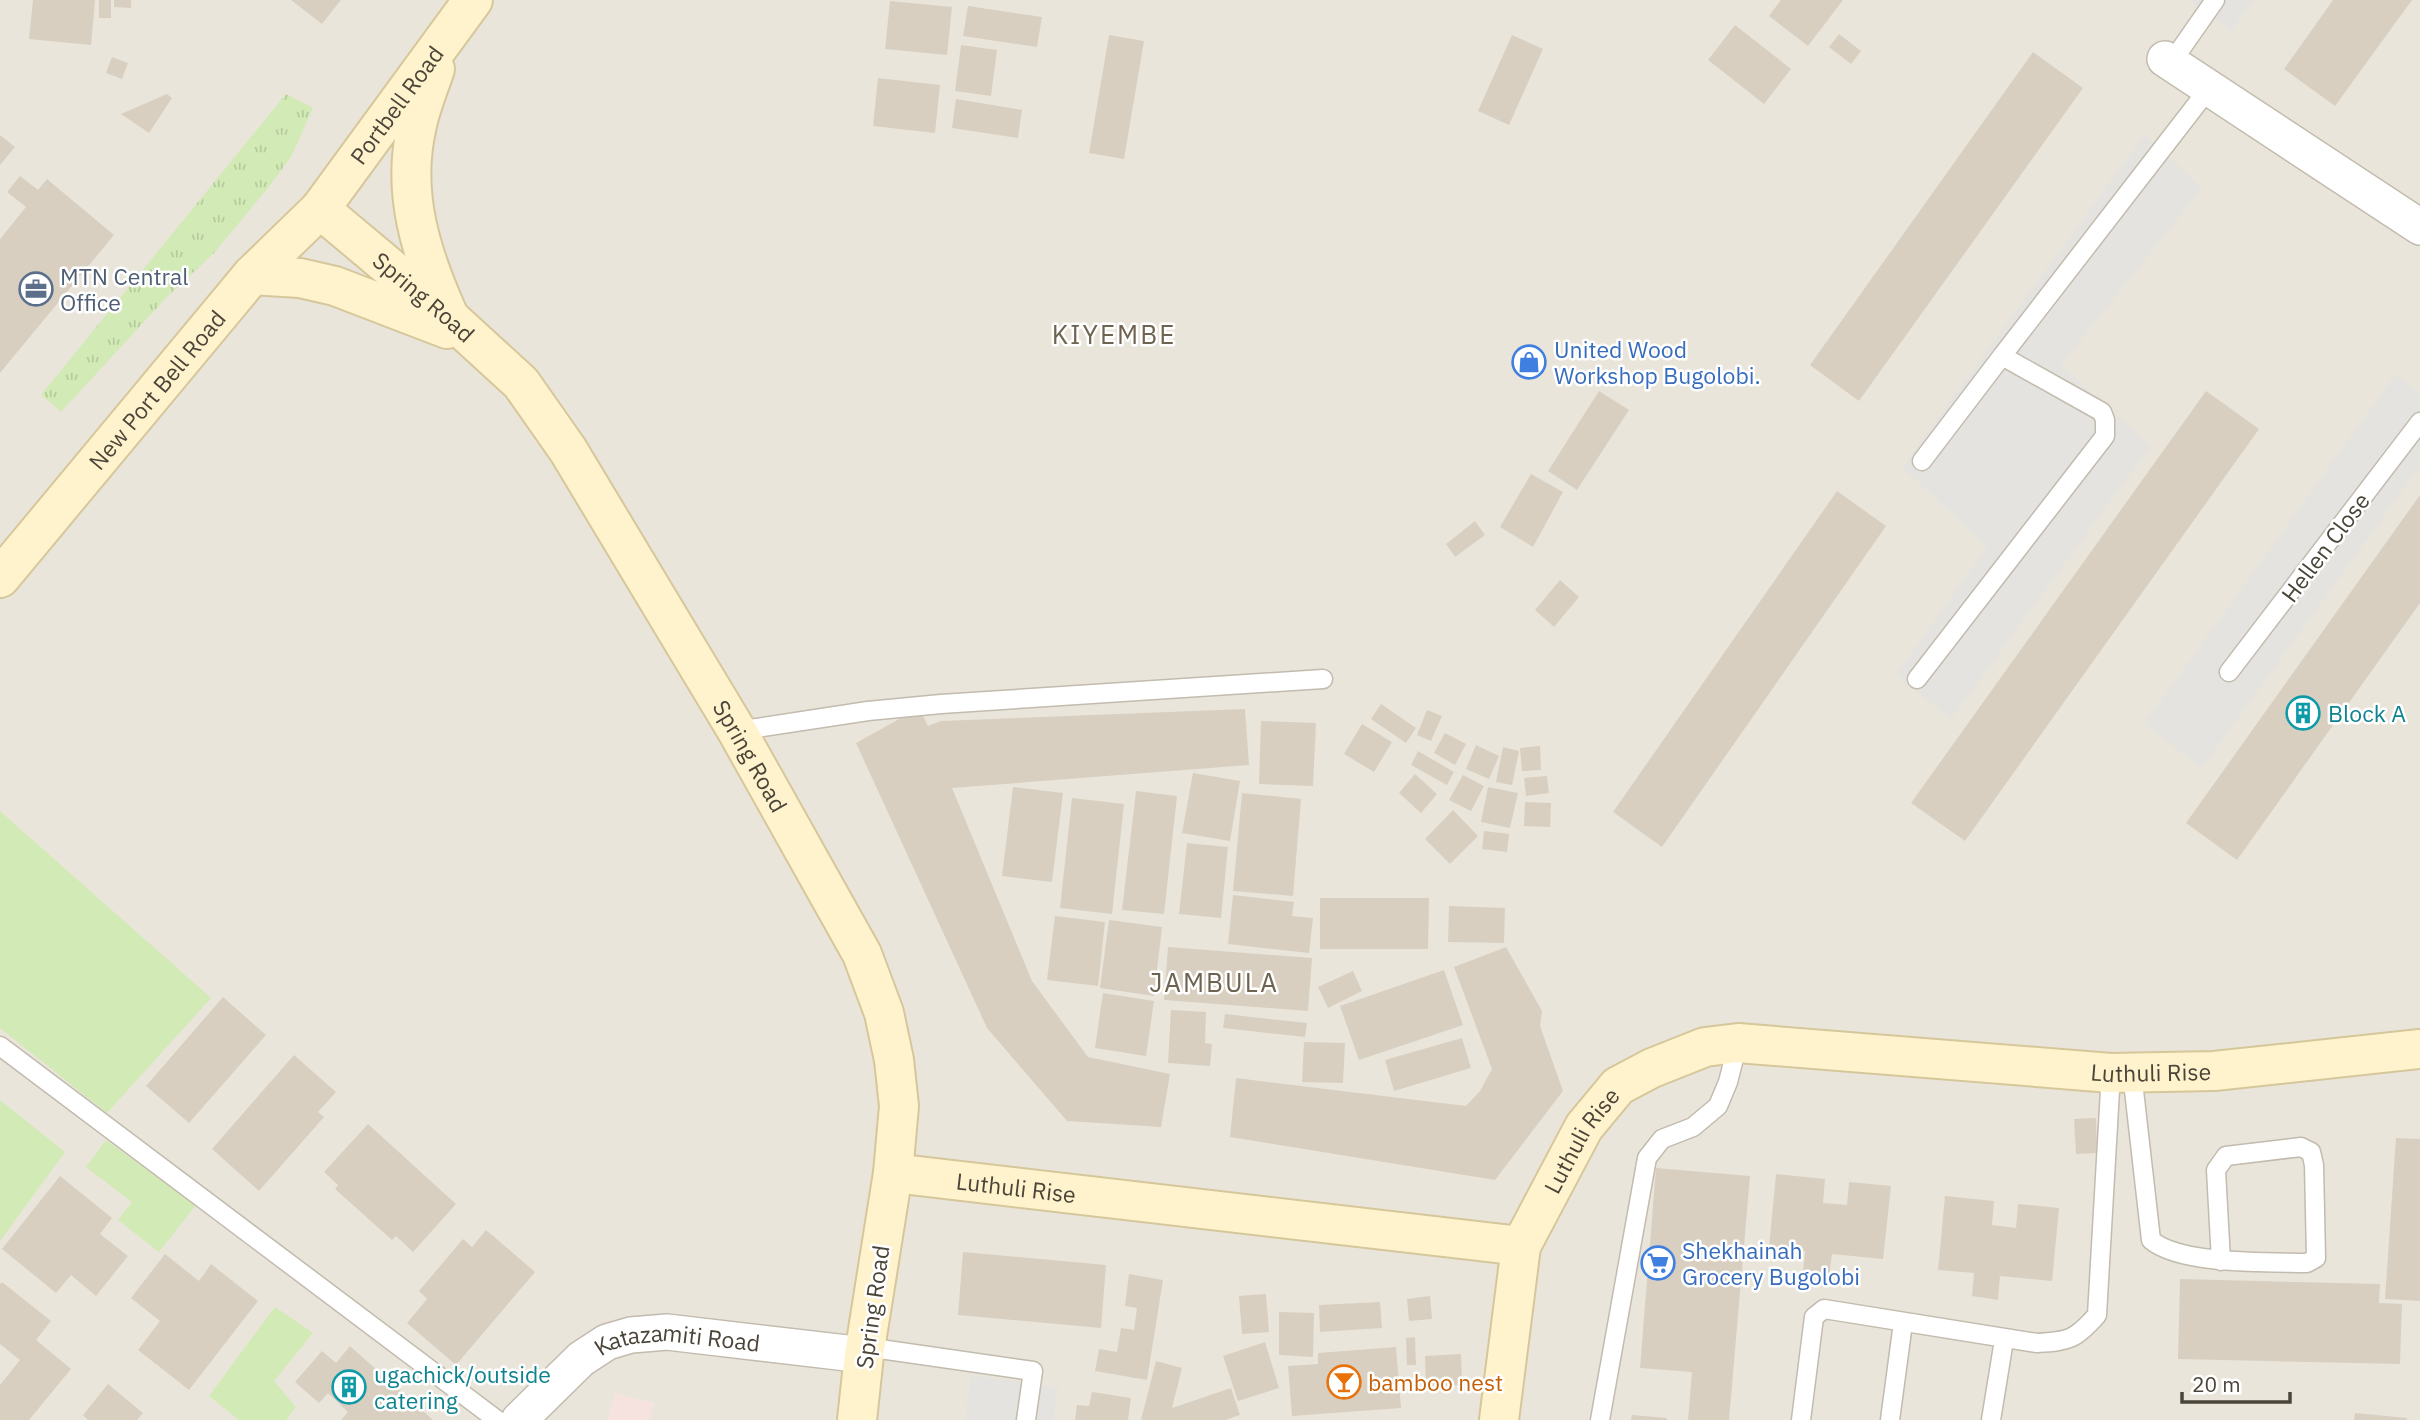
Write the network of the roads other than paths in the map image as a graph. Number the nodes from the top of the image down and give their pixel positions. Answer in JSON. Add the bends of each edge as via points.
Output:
{"nodes":[{"id":1,"x":472,"y":0,"type":"edge"},
{"id":2,"x":2215,"y":0,"type":"edge"},
{"id":3,"x":444,"y":40,"type":"junction"},
{"id":4,"x":2168,"y":61,"type":"joint"},
{"id":5,"x":2210,"y":87,"type":"junction"},
{"id":6,"x":320,"y":209,"type":"junction"},
{"id":7,"x":2418,"y":221,"type":"edge"},
{"id":8,"x":253,"y":275,"type":"junction"},
{"id":9,"x":463,"y":329,"type":"junction"},
{"id":10,"x":2002,"y":356,"type":"junction"},
{"id":11,"x":2420,"y":422,"type":"edge"},
{"id":12,"x":1922,"y":461,"type":"dead end"},
{"id":13,"x":0,"y":578,"type":"edge"},
{"id":14,"x":2229,"y":672,"type":"dead end"},
{"id":15,"x":1917,"y":678,"type":"dead end"},
{"id":16,"x":1323,"y":679,"type":"dead end"},
{"id":17,"x":737,"y":731,"type":"junction"},
{"id":18,"x":1738,"y":1042,"type":"junction"},
{"id":19,"x":0,"y":1046,"type":"edge"},
{"id":20,"x":2420,"y":1049,"type":"edge"},
{"id":21,"x":2122,"y":1073,"type":"junction"},
{"id":22,"x":892,"y":1174,"type":"junction"},
{"id":23,"x":1521,"y":1246,"type":"junction"},
{"id":24,"x":2221,"y":1261,"type":"junction"},
{"id":25,"x":1903,"y":1323,"type":"junction"},
{"id":26,"x":2004,"y":1340,"type":"junction"},
{"id":27,"x":865,"y":1351,"type":"junction"},
{"id":28,"x":497,"y":1420,"type":"edge"},
{"id":29,"x":519,"y":1420,"type":"edge"},
{"id":30,"x":857,"y":1420,"type":"edge"},
{"id":31,"x":1026,"y":1420,"type":"edge"},
{"id":32,"x":1499,"y":1420,"type":"edge"},
{"id":33,"x":1600,"y":1420,"type":"edge"},
{"id":34,"x":1801,"y":1420,"type":"edge"},
{"id":35,"x":1890,"y":1420,"type":"edge"},
{"id":36,"x":1991,"y":1420,"type":"edge"}],
"edges":[{"from":1,"to":3,"type":"main road","name":"Portbell Road"},
{"from":2,"to":4,"type":"lane"},
{"from":3,"to":6,"type":"main road","name":"Portbell Road"},
{"from":3,"to":9,"type":"main road","via":[[417,126],[410,171],[413,208],[429,270]]},
{"from":4,"to":5,"type":"street"},
{"from":5,"to":7,"type":"street"},
{"from":5,"to":10,"type":"lane"},
{"from":6,"to":8,"type":"main road","name":"New Port Bell Road"},
{"from":6,"to":9,"type":"main road","name":"Spring Road"},
{"from":8,"to":9,"type":"main road","via":[[335,286]]},
{"from":8,"to":13,"type":"main road","name":"New Port Bell Road"},
{"from":9,"to":17,"type":"main road","name":"Spring Road","via":[[521,383],[568,450]]},
{"from":10,"to":12,"type":"lane"},
{"from":10,"to":15,"type":"lane","via":[[2102,412],[2105,436]]},
{"from":11,"to":14,"type":"lane","name":"Hellen Close"},
{"from":16,"to":17,"type":"lane","via":[[941,704]]},
{"from":17,"to":22,"type":"main road","name":"Spring Road","via":[[862,954],[884,1013],[899,1106]]},
{"from":18,"to":21,"type":"main road","name":"Luthuli Rise"},
{"from":18,"to":23,"type":"main road","name":"Luthuli Rise","via":[[1705,1047],[1618,1086],[1584,1127]]},
{"from":18,"to":33,"type":"lane","via":[[1718,1106],[1693,1127],[1662,1139],[1647,1158]]},
{"from":19,"to":28,"type":"lane"},
{"from":20,"to":21,"type":"main road","name":"Luthuli Rise","via":[[2214,1071]]},
{"from":21,"to":24,"type":"lane","via":[[2151,1240],[2160,1248]]},
{"from":21,"to":26,"type":"lane","via":[[2096,1315],[2080,1334],[2064,1341]]},
{"from":22,"to":23,"type":"main road","name":"Luthuli Rise"},
{"from":22,"to":27,"type":"main road","name":"Spring Road"},
{"from":23,"to":32,"type":"main road"},
{"from":24,"to":24,"type":"lane","via":[[2216,1170],[2226,1156],[2301,1147],[2311,1152],[2316,1258],[2307,1263]]},
{"from":25,"to":26,"type":"lane"},
{"from":25,"to":34,"type":"lane","via":[[1825,1309],[1814,1317]]},
{"from":25,"to":35,"type":"lane"},
{"from":26,"to":36,"type":"lane"},
{"from":27,"to":29,"type":"street","name":"Katazamiti Road","via":[[667,1332],[631,1335],[607,1342],[582,1359]]},
{"from":27,"to":30,"type":"main road","name":"Spring Road"},
{"from":27,"to":31,"type":"lane","via":[[1033,1371]]}]}
